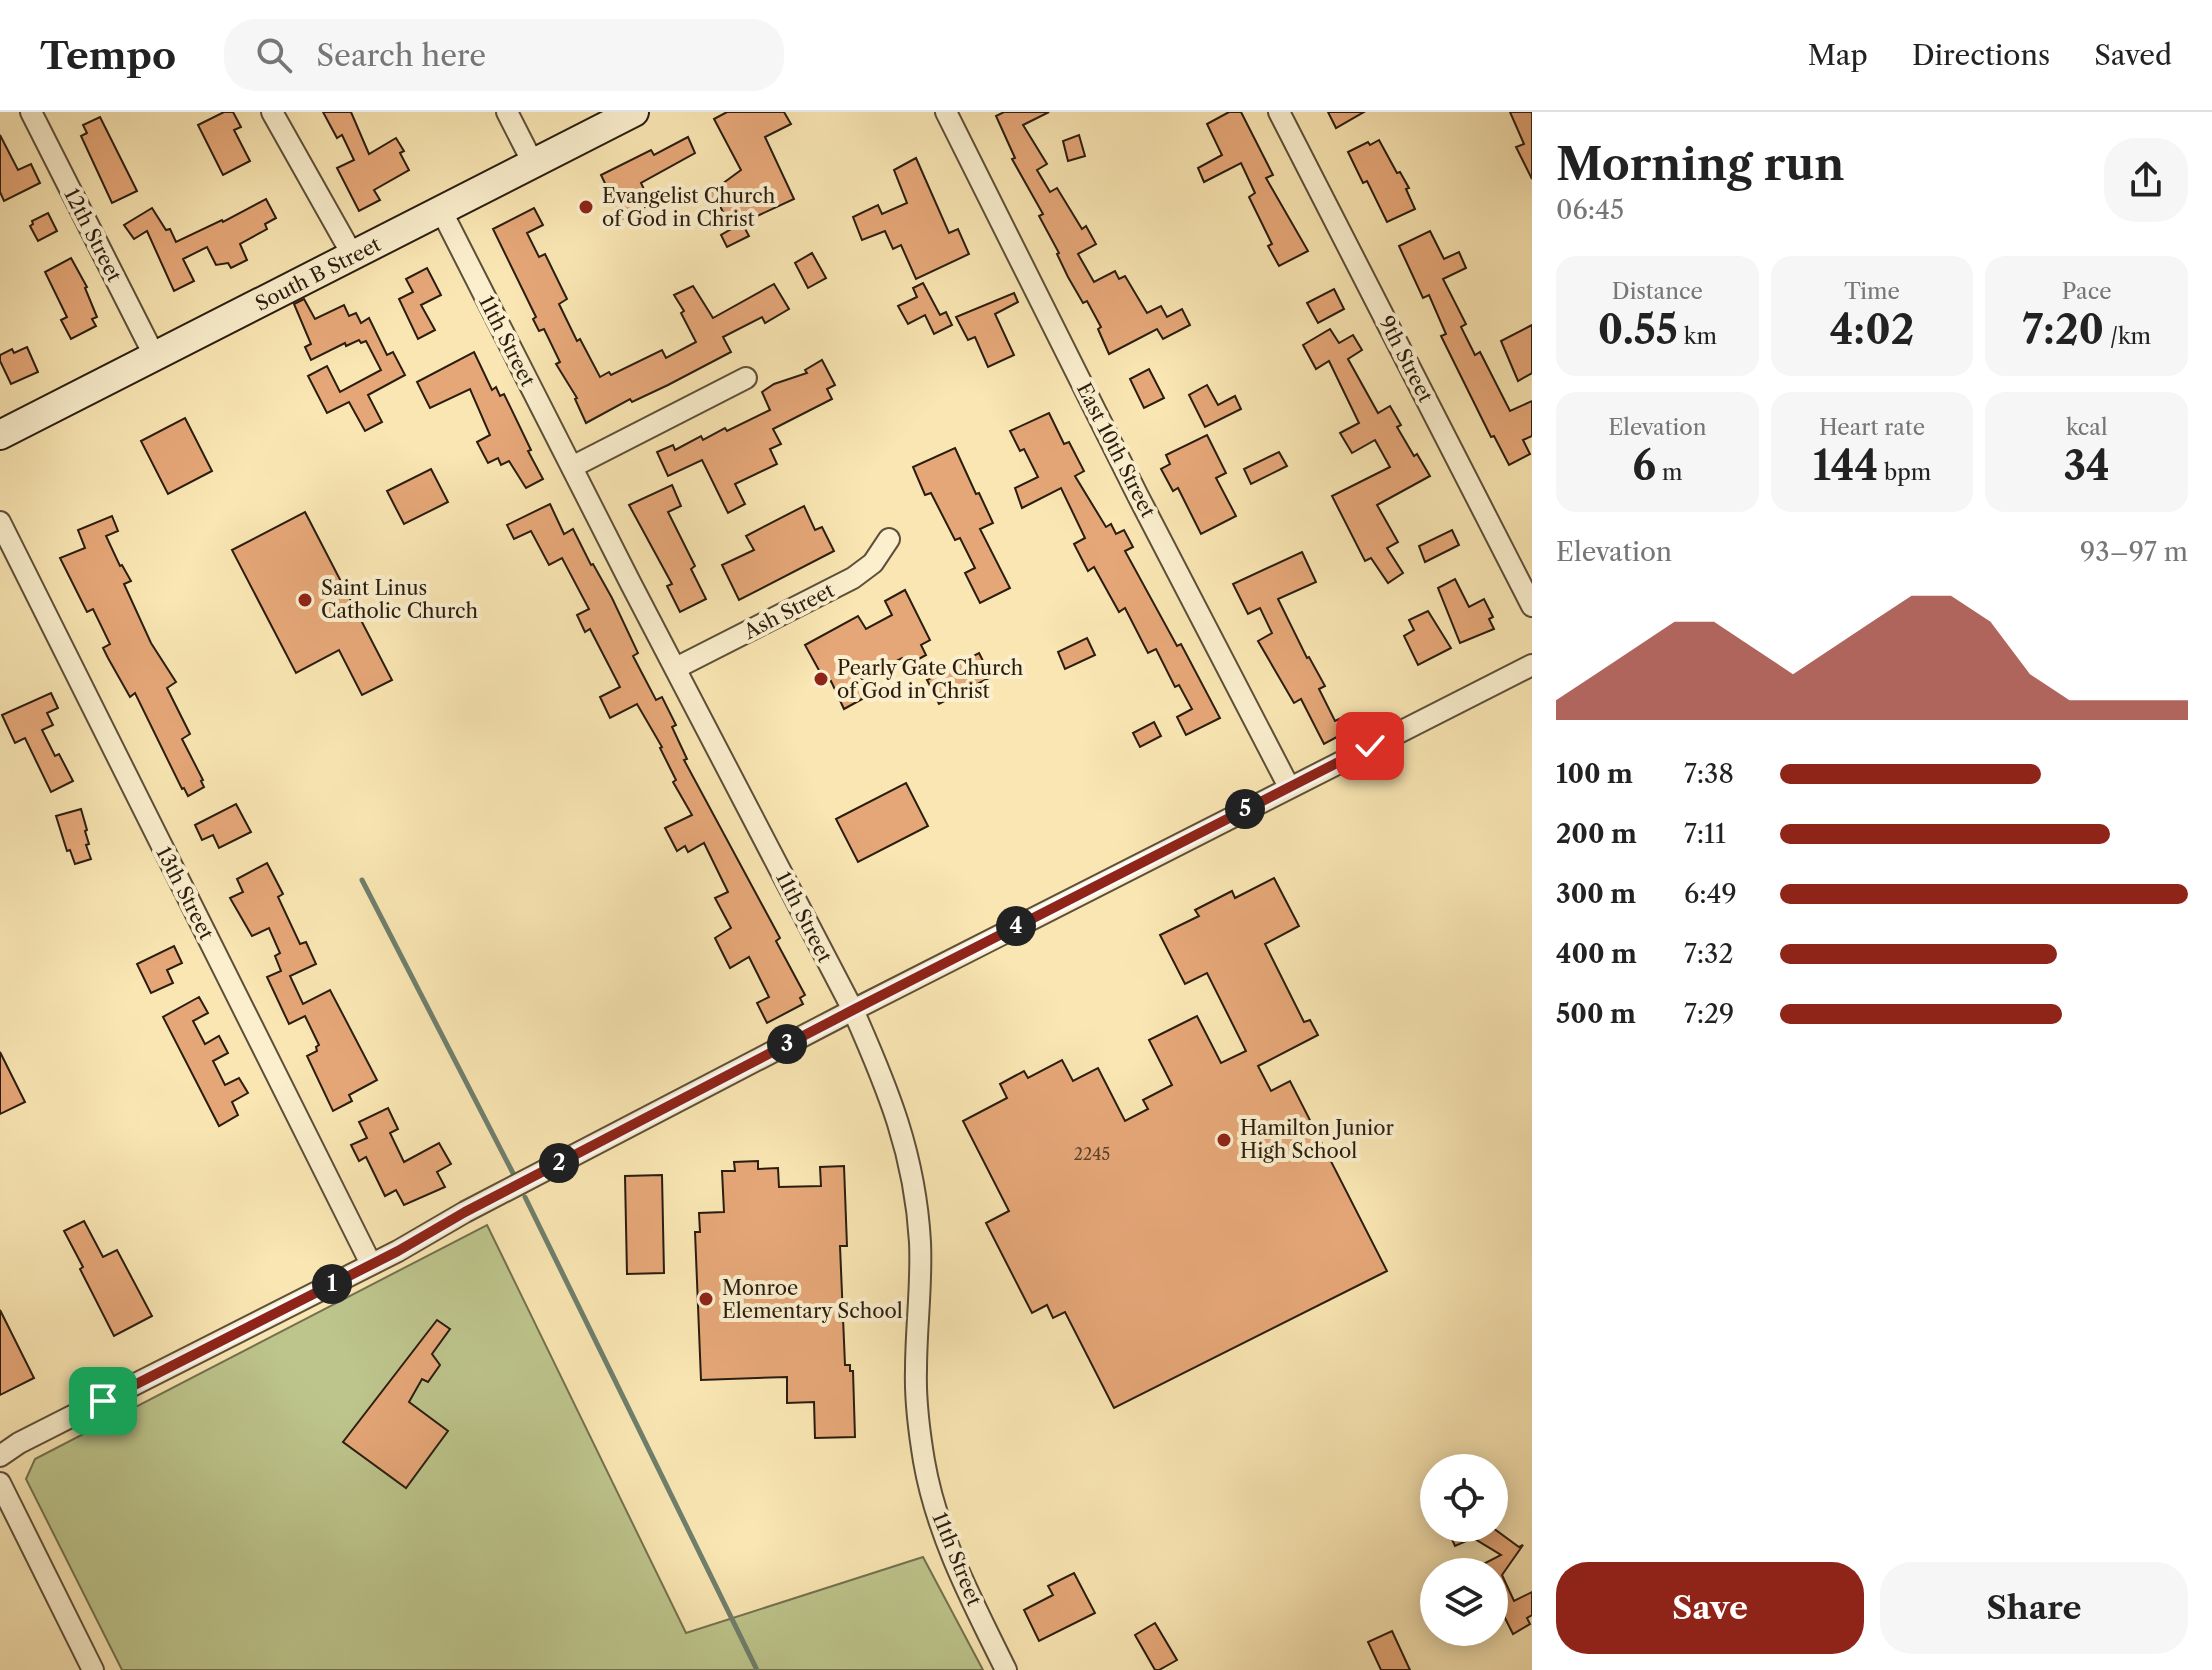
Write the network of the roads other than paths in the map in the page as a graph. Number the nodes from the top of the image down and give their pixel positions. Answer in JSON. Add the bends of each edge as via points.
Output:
{"nodes":[{"id":1,"x":31,"y":112,"type":"edge"},
{"id":2,"x":272,"y":112,"type":"edge"},
{"id":3,"x":507,"y":112,"type":"edge"},
{"id":4,"x":634,"y":112,"type":"edge"},
{"id":5,"x":946,"y":112,"type":"edge"},
{"id":6,"x":1279,"y":112,"type":"edge"},
{"id":7,"x":533,"y":163,"type":"junction"},
{"id":8,"x":441,"y":210,"type":"junction"},
{"id":9,"x":353,"y":256,"type":"junction"},
{"id":10,"x":155,"y":357,"type":"junction"},
{"id":11,"x":746,"y":378,"type":"dead end"},
{"id":12,"x":0,"y":435,"type":"edge"},
{"id":13,"x":572,"y":467,"type":"junction"},
{"id":14,"x":0,"y":522,"type":"edge"},
{"id":15,"x":889,"y":539,"type":"dead end"},
{"id":16,"x":1532,"y":606,"type":"edge"},
{"id":17,"x":1532,"y":665,"type":"edge"},
{"id":18,"x":676,"y":668,"type":"junction"},
{"id":19,"x":1289,"y":787,"type":"junction"},
{"id":20,"x":853,"y":1010,"type":"junction"},
{"id":21,"x":371,"y":1264,"type":"junction"},
{"id":22,"x":0,"y":1456,"type":"edge"},
{"id":23,"x":0,"y":1483,"type":"edge"},
{"id":24,"x":93,"y":1670,"type":"edge"},
{"id":25,"x":1006,"y":1670,"type":"edge"}],
"edges":[{"from":1,"to":10,"type":"street","name":"12th Street"},
{"from":2,"to":9,"type":"street"},
{"from":3,"to":7,"type":"street"},
{"from":4,"to":7,"type":"street","name":"South B Street"},
{"from":5,"to":19,"type":"street","name":"East 10th Street"},
{"from":6,"to":16,"type":"street","name":"9th Street"},
{"from":7,"to":8,"type":"street","name":"South B Street"},
{"from":8,"to":9,"type":"street","name":"South B Street"},
{"from":8,"to":13,"type":"street","name":"11th Street"},
{"from":9,"to":10,"type":"street","name":"South B Street"},
{"from":10,"to":12,"type":"street","name":"South B Street"},
{"from":11,"to":13,"type":"street"},
{"from":13,"to":18,"type":"street","name":"11th Street"},
{"from":14,"to":21,"type":"street","name":"13th Street"},
{"from":15,"to":18,"type":"street","name":"Ash Street","via":[[873,563],[853,578]]},
{"from":17,"to":19,"type":"street"},
{"from":18,"to":20,"type":"street","name":"11th Street"},
{"from":19,"to":20,"type":"street"},
{"from":20,"to":21,"type":"street"},
{"from":20,"to":25,"type":"street","name":"11th Street","via":[[885,1083],[913,1178],[920,1246],[917,1416],[930,1489],[961,1578]]},
{"from":21,"to":22,"type":"street"},
{"from":23,"to":24,"type":"street"}]}
